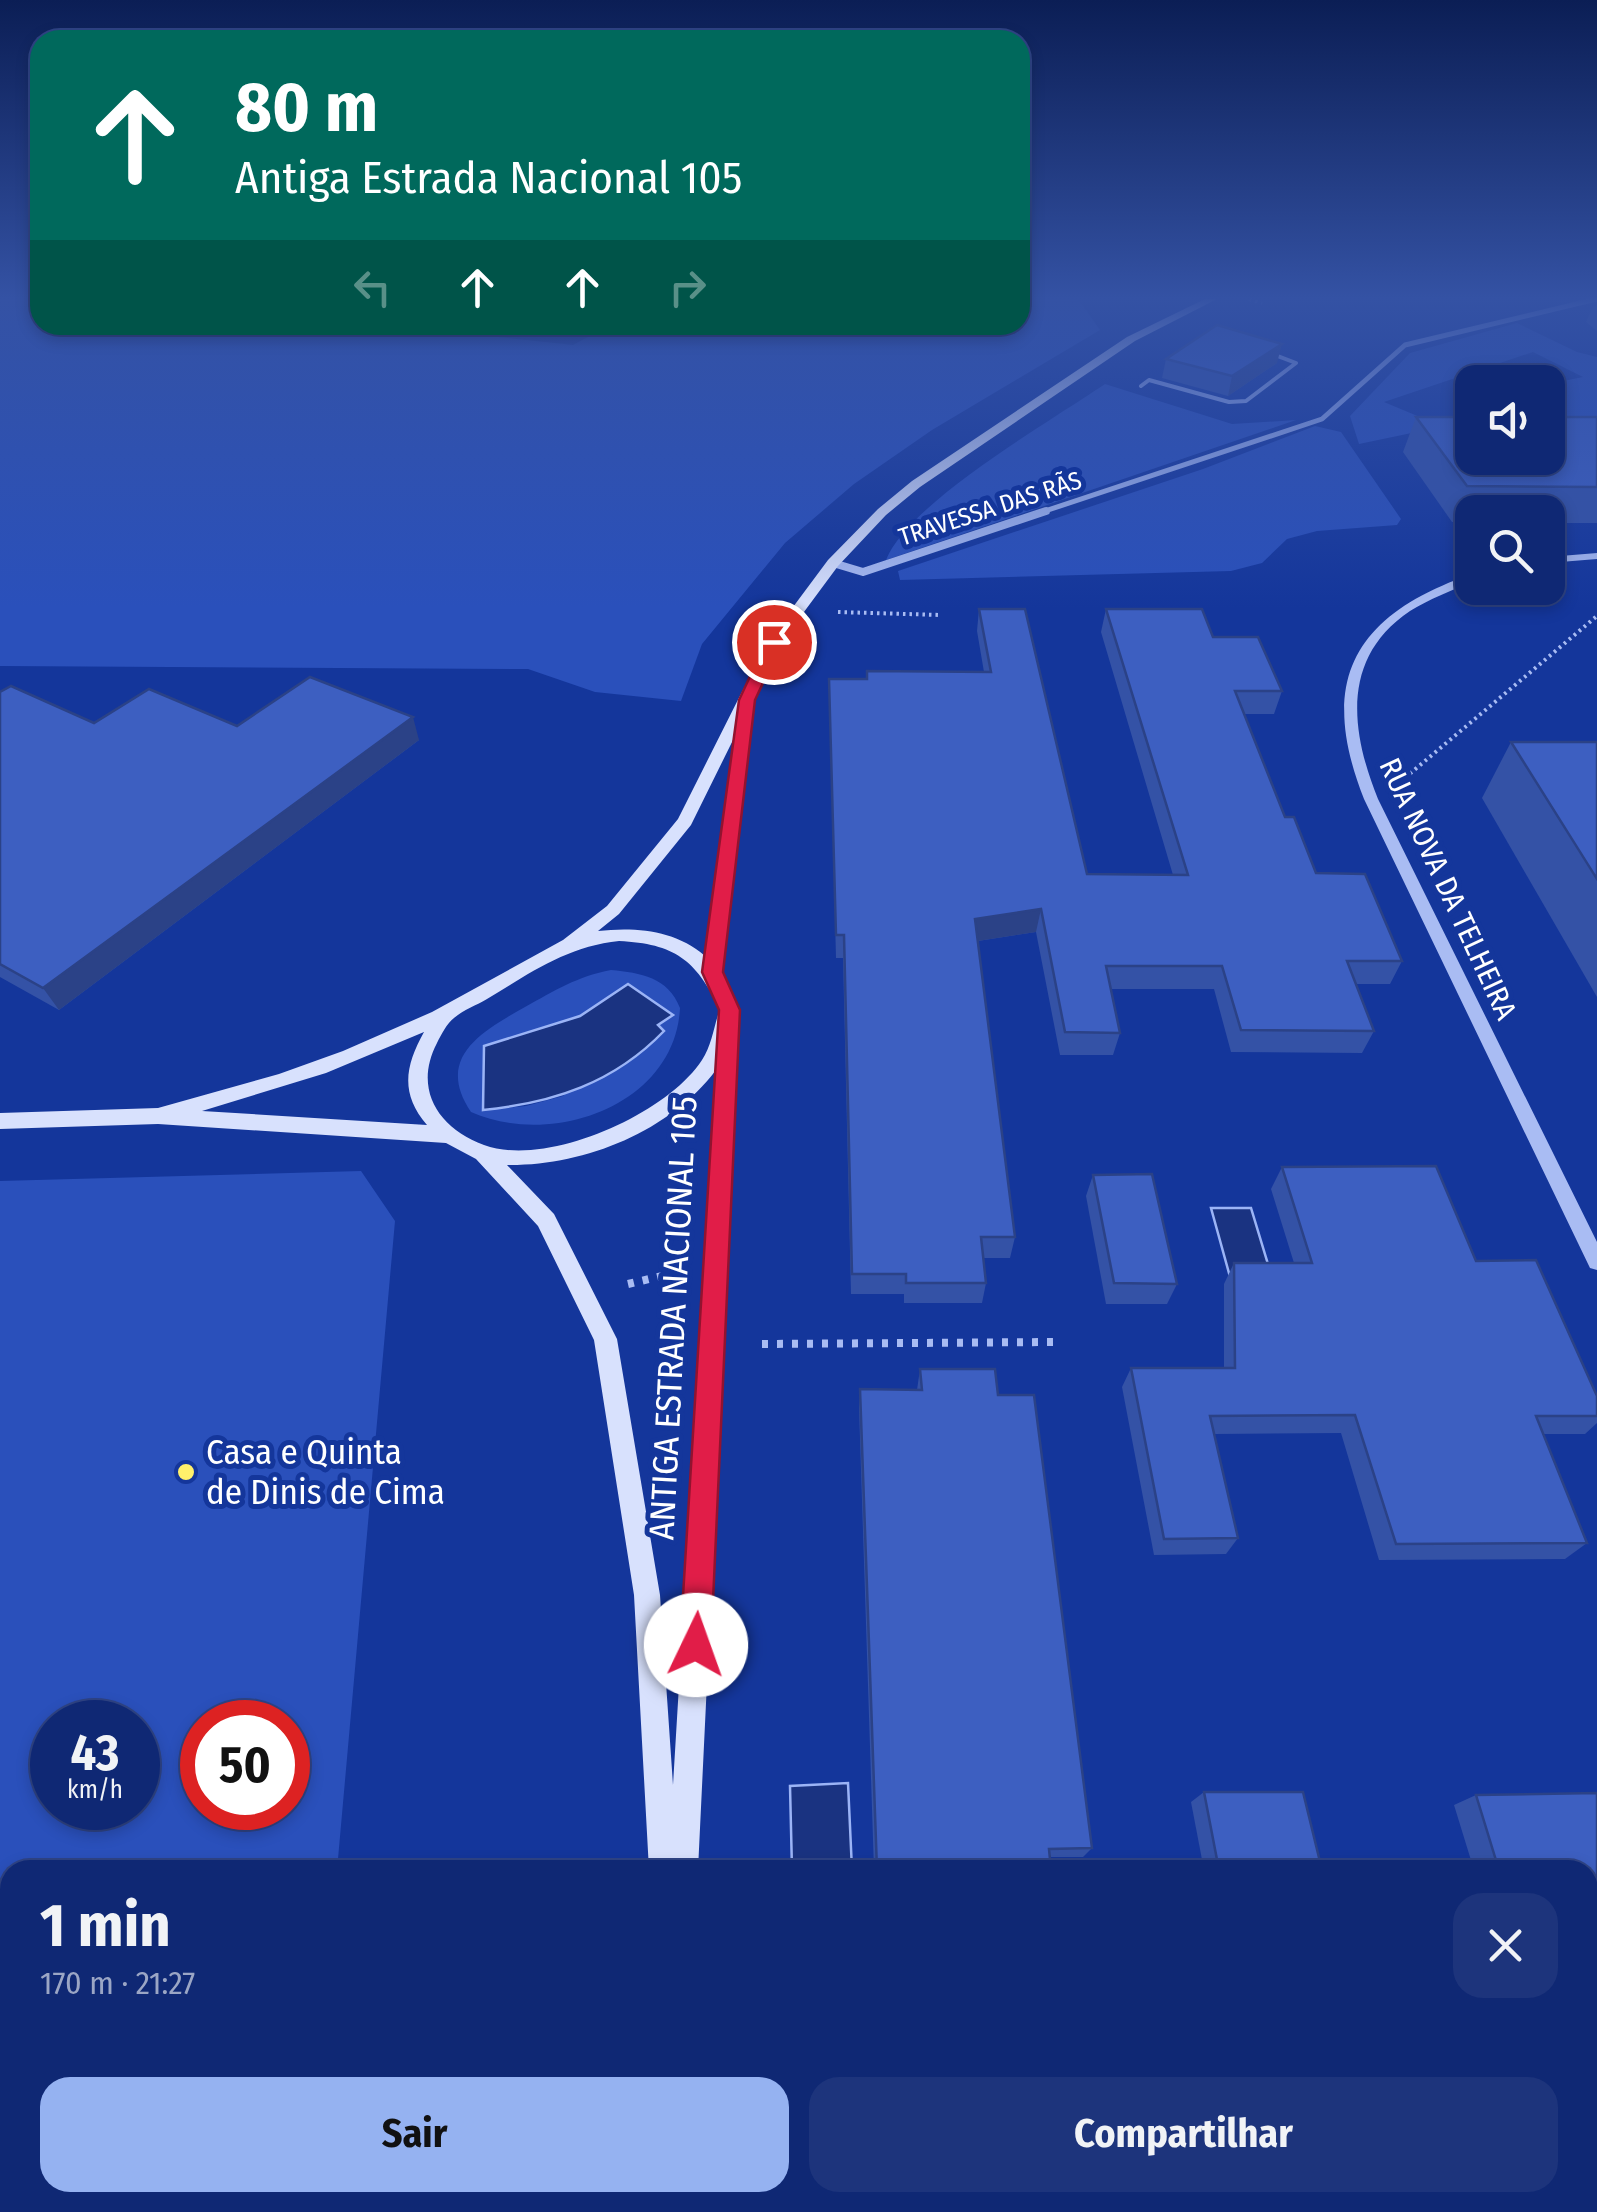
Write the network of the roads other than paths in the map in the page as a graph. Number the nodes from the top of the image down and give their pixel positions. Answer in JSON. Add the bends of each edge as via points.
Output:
{"nodes":[{"id":1,"x":1037,"y":402,"type":"edge"},
{"id":2,"x":1341,"y":402,"type":"edge"},
{"id":3,"x":1597,"y":556,"type":"edge"},
{"id":4,"x":1565,"y":559,"type":"edge"},
{"id":5,"x":832,"y":563,"type":"junction"},
{"id":6,"x":1455,"y":585,"type":"edge"},
{"id":7,"x":747,"y":700,"type":"junction"},
{"id":8,"x":566,"y":946,"type":"junction"},
{"id":9,"x":712,"y":972,"type":"junction"},
{"id":10,"x":729,"y":1010,"type":"junction"},
{"id":11,"x":445,"y":1015,"type":"junction"},
{"id":12,"x":158,"y":1116,"type":"junction"},
{"id":13,"x":0,"y":1121,"type":"edge"},
{"id":14,"x":450,"y":1135,"type":"junction"},
{"id":15,"x":484,"y":1154,"type":"junction"},
{"id":16,"x":1597,"y":1262,"type":"edge"},
{"id":17,"x":663,"y":1860,"type":"edge"},
{"id":18,"x":685,"y":1860,"type":"edge"}],
"edges":[{"from":1,"to":5,"type":"main road","via":[[916,484]]},
{"from":2,"to":5,"type":"street","name":"TRAVESSA DAS RÃS","via":[[1322,419],[863,572]]},
{"from":3,"to":4,"type":"street"},
{"from":5,"to":7,"type":"main road","via":[[774,642]]},
{"from":6,"to":16,"type":"street","name":"RUA NOVA DA TELHEIRA","via":[[1403,610],[1375,636],[1349,694],[1348,736],[1370,799]]},
{"from":7,"to":8,"type":"main road","via":[[686,820],[613,910]]},
{"from":7,"to":9,"type":"main road"},
{"from":8,"to":9,"type":"main road","via":[[615,934],[656,938],[690,951]]},
{"from":8,"to":11,"type":"main road"},
{"from":9,"to":10,"type":"main road"},
{"from":10,"to":15,"type":"main road","via":[[710,1065],[671,1104],[619,1134],[543,1155]]},
{"from":10,"to":18,"type":"main road","name":"ANTIGA ESTRADA NACIONAL 105"},
{"from":11,"to":12,"type":"main road","via":[[318,1069]]},
{"from":11,"to":14,"type":"main road","via":[[414,1080],[428,1115]]},
{"from":12,"to":13,"type":"main road"},
{"from":12,"to":14,"type":"main road"},
{"from":14,"to":15,"type":"main road"},
{"from":15,"to":17,"type":"main road","name":"ANTIGA ESTRADA NACIONAL 105","via":[[546,1220],[605,1340],[647,1596]]}]}
